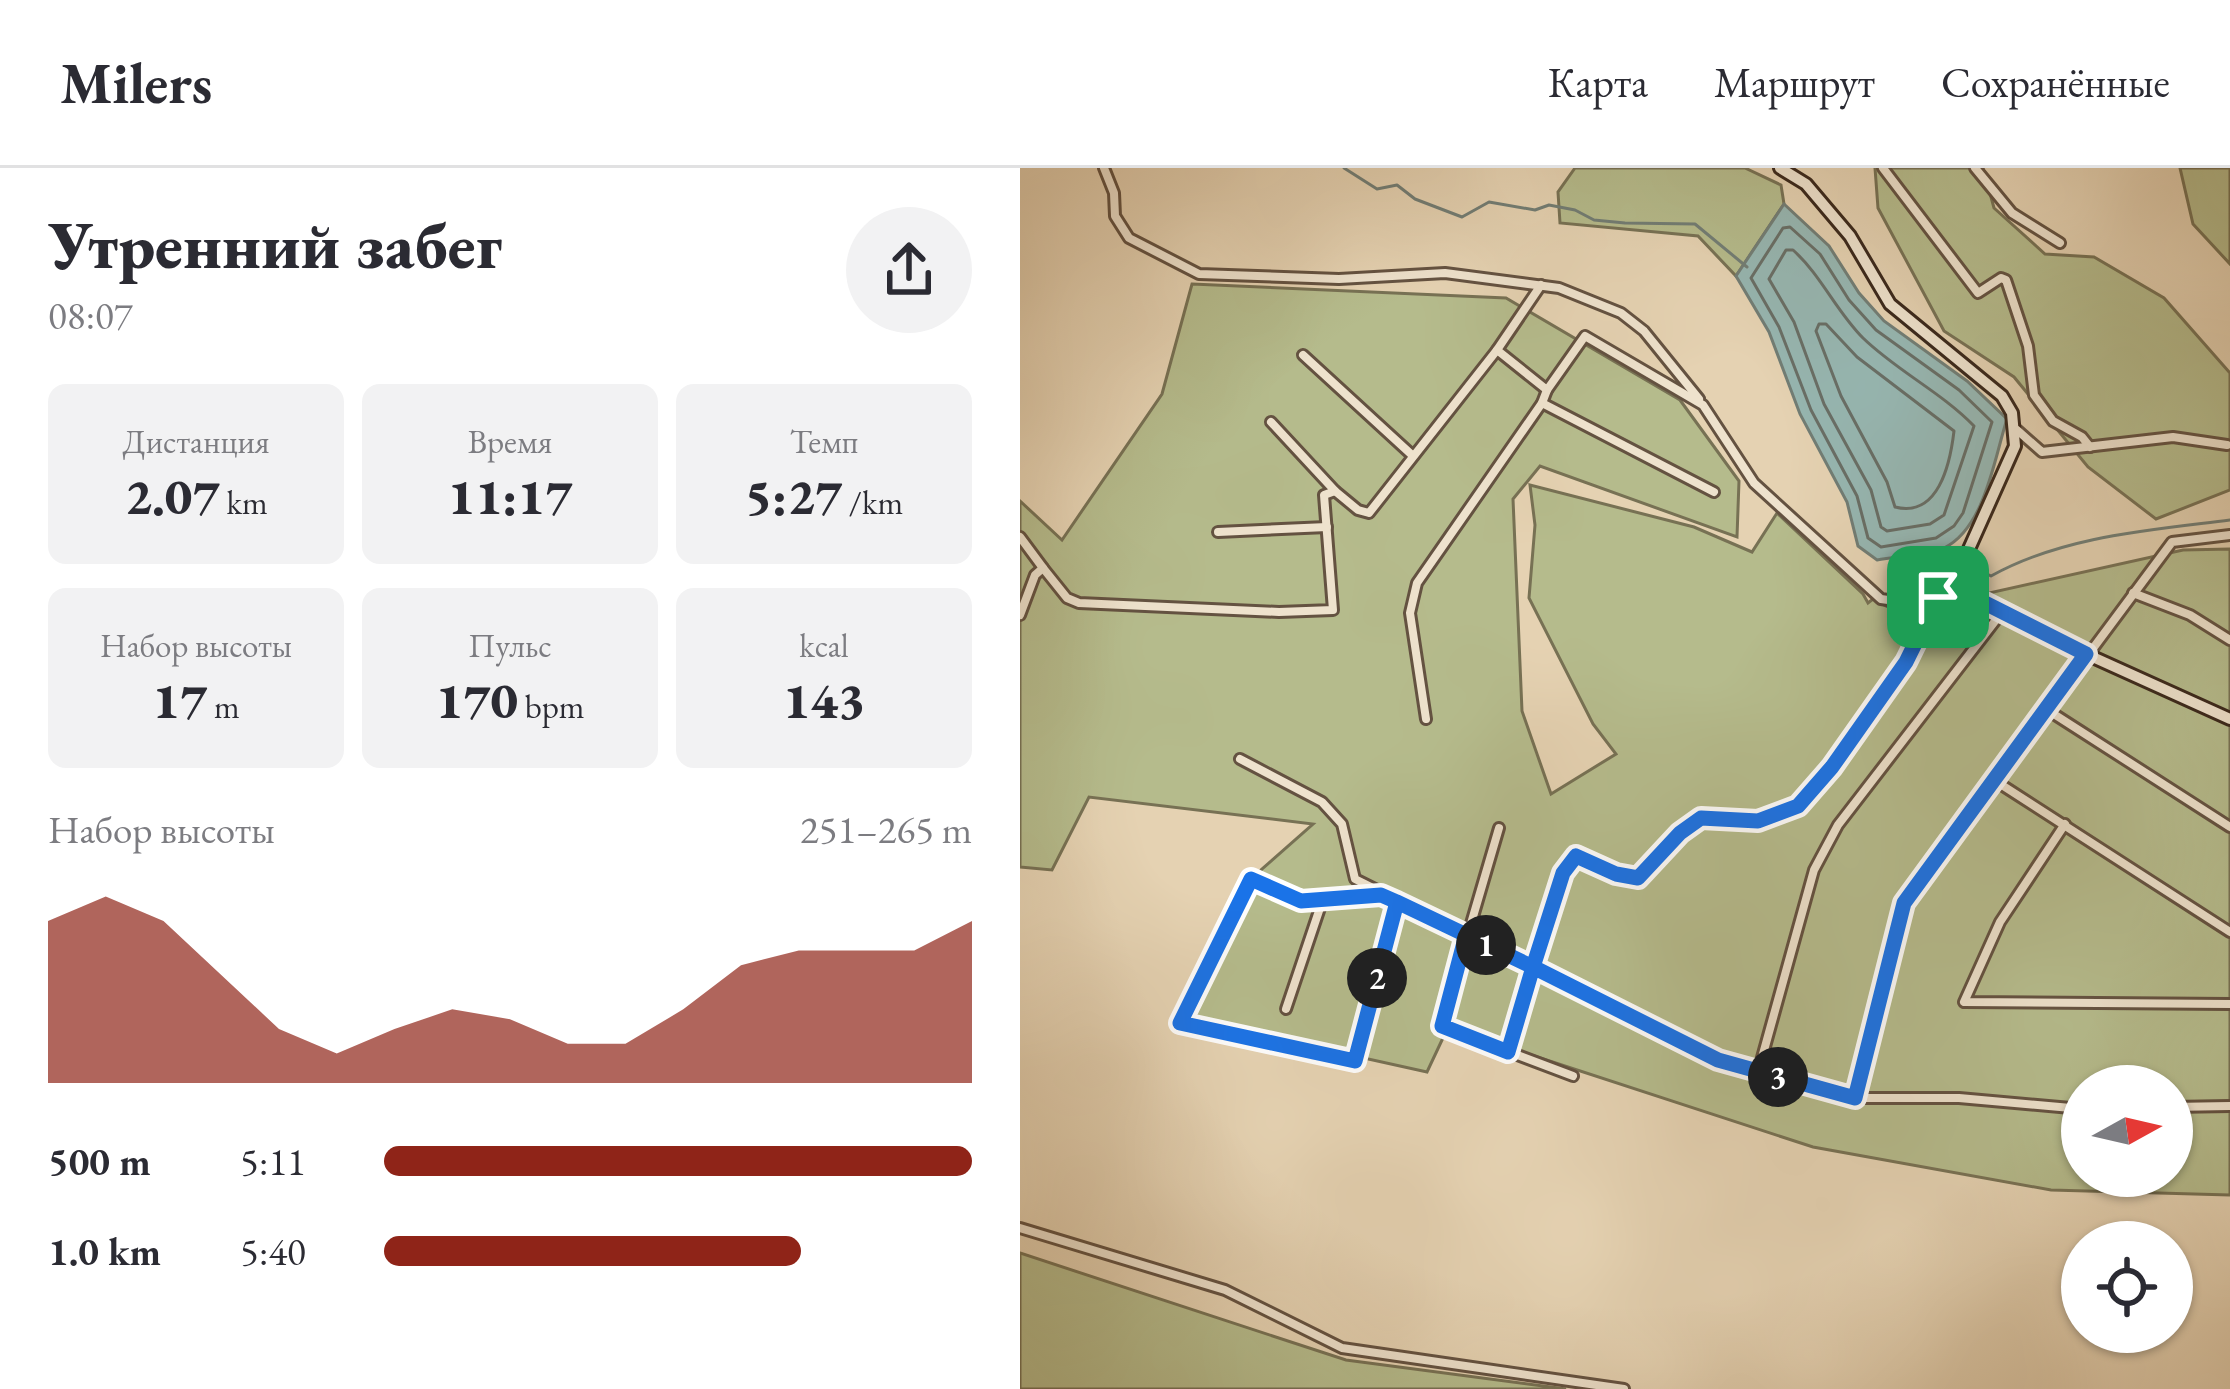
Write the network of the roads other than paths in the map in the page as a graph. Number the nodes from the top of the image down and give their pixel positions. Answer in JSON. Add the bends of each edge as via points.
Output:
{"nodes":[{"id":1,"x":1104,"y":168,"type":"edge"},
{"id":2,"x":1780,"y":168,"type":"edge"},
{"id":3,"x":1883,"y":168,"type":"edge"},
{"id":4,"x":1975,"y":168,"type":"edge"},
{"id":5,"x":2060,"y":243,"type":"dead end"},
{"id":6,"x":1541,"y":285,"type":"junction"},
{"id":7,"x":1497,"y":350,"type":"junction"},
{"id":8,"x":1303,"y":355,"type":"dead end"},
{"id":9,"x":1547,"y":390,"type":"junction"},
{"id":10,"x":1542,"y":404,"type":"junction"},
{"id":11,"x":1703,"y":405,"type":"junction"},
{"id":12,"x":1271,"y":422,"type":"dead end"},
{"id":13,"x":2017,"y":430,"type":"junction"},
{"id":14,"x":2227,"y":445,"type":"dead end"},
{"id":15,"x":2090,"y":447,"type":"junction"},
{"id":16,"x":1412,"y":455,"type":"junction"},
{"id":17,"x":1335,"y":491,"type":"junction"},
{"id":18,"x":1714,"y":492,"type":"dead end"},
{"id":19,"x":1327,"y":527,"type":"junction"},
{"id":20,"x":1218,"y":532,"type":"dead end"},
{"id":21,"x":2230,"y":535,"type":"edge"},
{"id":22,"x":1020,"y":537,"type":"edge"},
{"id":23,"x":1970,"y":549,"type":"joint"},
{"id":24,"x":1042,"y":568,"type":"junction"},
{"id":25,"x":1950,"y":573,"type":"junction"},
{"id":26,"x":2133,"y":593,"type":"junction"},
{"id":27,"x":1938,"y":597,"type":"junction"},
{"id":28,"x":1981,"y":601,"type":"junction"},
{"id":29,"x":2002,"y":612,"type":"junction"},
{"id":30,"x":1020,"y":615,"type":"edge"},
{"id":31,"x":2230,"y":640,"type":"edge"},
{"id":32,"x":2086,"y":654,"type":"junction"},
{"id":33,"x":2046,"y":709,"type":"junction"},
{"id":34,"x":1426,"y":719,"type":"dead end"},
{"id":35,"x":2230,"y":719,"type":"edge"},
{"id":36,"x":1240,"y":759,"type":"dead end"},
{"id":37,"x":1994,"y":780,"type":"junction"},
{"id":38,"x":2065,"y":824,"type":"junction"},
{"id":39,"x":2230,"y":827,"type":"edge"},
{"id":40,"x":1499,"y":828,"type":"dead end"},
{"id":41,"x":1381,"y":895,"type":"junction"},
{"id":42,"x":1323,"y":899,"type":"junction"},
{"id":43,"x":1397,"y":902,"type":"junction"},
{"id":44,"x":2230,"y":932,"type":"edge"},
{"id":45,"x":1466,"y":935,"type":"junction"},
{"id":46,"x":1533,"y":967,"type":"junction"},
{"id":47,"x":2230,"y":1004,"type":"edge"},
{"id":48,"x":1286,"y":1009,"type":"dead end"},
{"id":49,"x":1508,"y":1052,"type":"junction"},
{"id":50,"x":1758,"y":1072,"type":"junction"},
{"id":51,"x":1574,"y":1076,"type":"dead end"},
{"id":52,"x":1855,"y":1098,"type":"junction"},
{"id":53,"x":2061,"y":1106,"type":"edge"},
{"id":54,"x":2230,"y":1106,"type":"edge"},
{"id":55,"x":2193,"y":1107,"type":"edge"},
{"id":56,"x":1020,"y":1228,"type":"edge"},
{"id":57,"x":1624,"y":1389,"type":"edge"}],
"edges":[{"from":1,"to":6,"type":"street","via":[[1129,238],[1199,274],[1444,274]]},
{"from":2,"to":13,"type":"street","via":[[1806,184],[1850,236],[1890,304],[2002,396]]},
{"from":3,"to":15,"type":"street","via":[[1978,293],[2006,280],[2034,395],[2053,421]]},
{"from":4,"to":5,"type":"street","via":[[2012,213]]},
{"from":6,"to":7,"type":"street"},
{"from":6,"to":11,"type":"street","via":[[1622,313]]},
{"from":7,"to":9,"type":"street"},
{"from":7,"to":16,"type":"street"},
{"from":8,"to":16,"type":"street"},
{"from":9,"to":10,"type":"street"},
{"from":9,"to":11,"type":"street","via":[[1585,336]]},
{"from":10,"to":18,"type":"street"},
{"from":10,"to":34,"type":"street","via":[[1417,584],[1410,613]]},
{"from":11,"to":27,"type":"street","via":[[1754,483],[1881,599]]},
{"from":12,"to":17,"type":"street"},
{"from":13,"to":15,"type":"street","via":[[2042,452]]},
{"from":13,"to":23,"type":"street"},
{"from":14,"to":15,"type":"street","via":[[2173,437]]},
{"from":16,"to":17,"type":"street","via":[[1369,513]]},
{"from":17,"to":19,"type":"street","via":[[1324,495]]},
{"from":19,"to":20,"type":"street"},
{"from":19,"to":24,"type":"street","via":[[1333,610],[1079,603]]},
{"from":21,"to":26,"type":"street","via":[[2172,542]]},
{"from":22,"to":24,"type":"street"},
{"from":23,"to":25,"type":"street"},
{"from":24,"to":30,"type":"street"},
{"from":25,"to":27,"type":"street"},
{"from":25,"to":28,"type":"street"},
{"from":26,"to":31,"type":"street"},
{"from":26,"to":32,"type":"street"},
{"from":27,"to":28,"type":"street"},
{"from":27,"to":46,"type":"street","via":[[1906,662],[1798,806],[1758,821],[1701,818],[1638,878],[1576,856]]},
{"from":28,"to":29,"type":"street"},
{"from":29,"to":32,"type":"street"},
{"from":29,"to":50,"type":"street","via":[[1838,825],[1814,870]]},
{"from":32,"to":33,"type":"street"},
{"from":32,"to":35,"type":"street"},
{"from":33,"to":37,"type":"street"},
{"from":33,"to":39,"type":"street"},
{"from":36,"to":41,"type":"street","via":[[1322,802],[1342,824],[1355,879]]},
{"from":37,"to":38,"type":"street"},
{"from":37,"to":52,"type":"street","via":[[1904,903]]},
{"from":38,"to":44,"type":"street"},
{"from":38,"to":47,"type":"street","via":[[2000,922],[1964,1002]]},
{"from":40,"to":45,"type":"street"},
{"from":41,"to":42,"type":"street"},
{"from":41,"to":43,"type":"street"},
{"from":42,"to":43,"type":"street","via":[[1301,901],[1251,879],[1180,1023],[1355,1061]]},
{"from":42,"to":48,"type":"street"},
{"from":43,"to":45,"type":"street"},
{"from":45,"to":46,"type":"street"},
{"from":45,"to":49,"type":"street","via":[[1442,1026]]},
{"from":46,"to":49,"type":"street"},
{"from":46,"to":50,"type":"street","via":[[1718,1060]]},
{"from":49,"to":51,"type":"street"},
{"from":50,"to":52,"type":"street"},
{"from":52,"to":53,"type":"street"},
{"from":54,"to":55,"type":"street"},
{"from":56,"to":57,"type":"street","via":[[1225,1290],[1342,1348]]}]}
